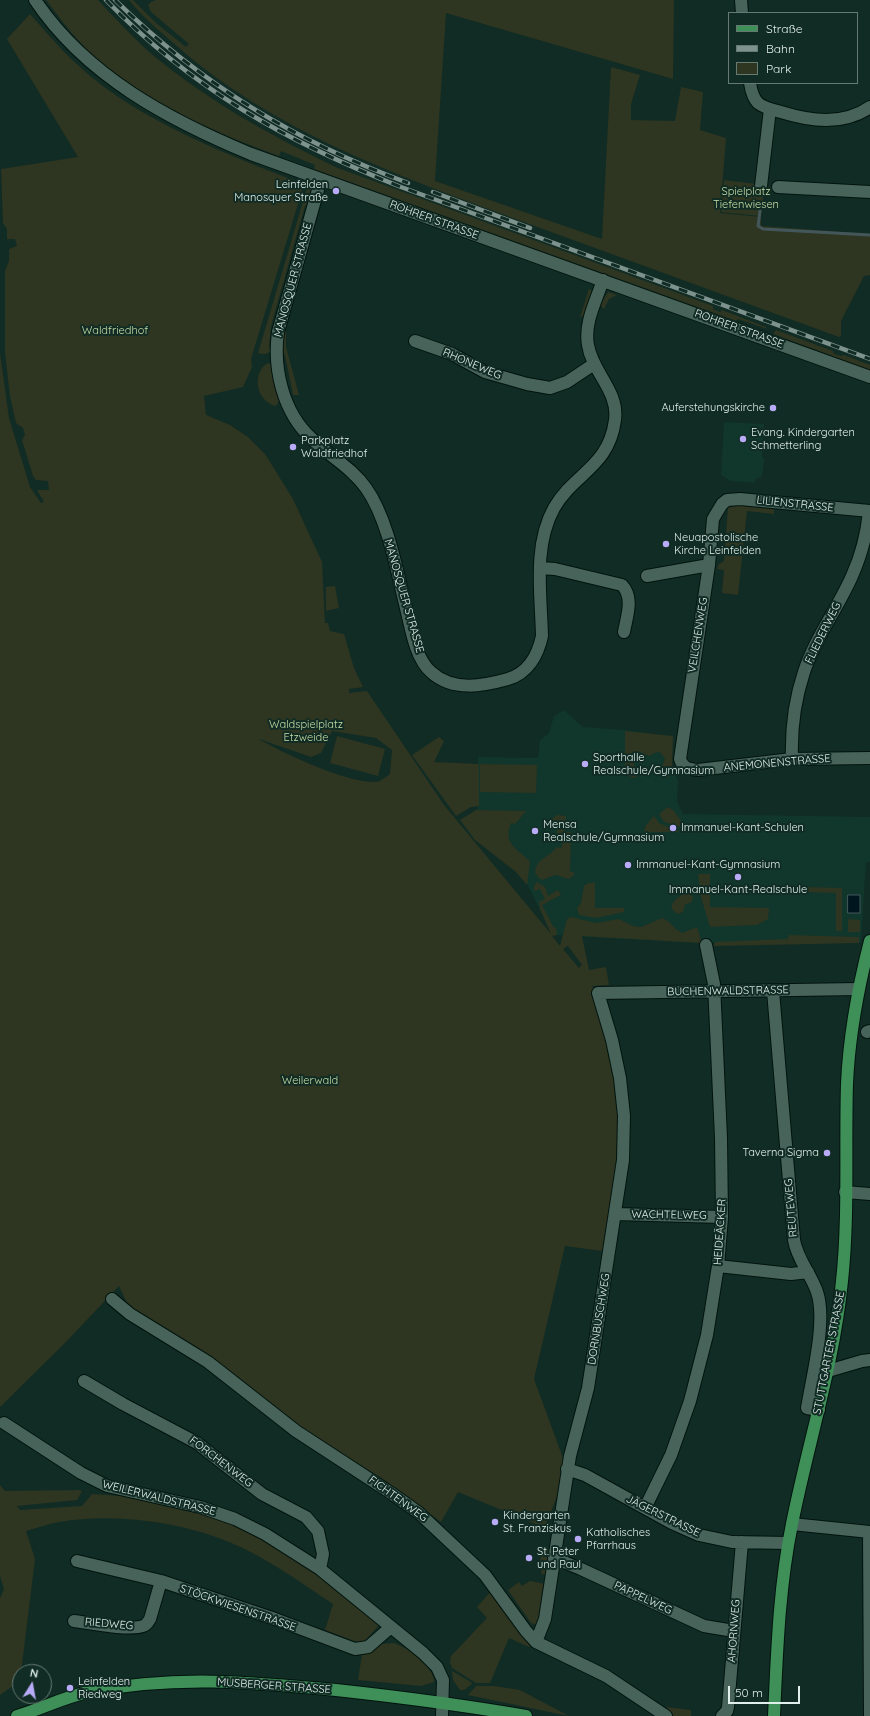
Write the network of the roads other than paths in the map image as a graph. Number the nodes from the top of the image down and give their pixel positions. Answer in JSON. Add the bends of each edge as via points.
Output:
{"nodes":[{"id":1,"x":35,"y":0,"type":"edge"},
{"id":2,"x":741,"y":0,"type":"edge"},
{"id":3,"x":742,"y":12,"type":"edge"},
{"id":4,"x":750,"y":84,"type":"edge"},
{"id":5,"x":870,"y":107,"type":"edge"},
{"id":6,"x":770,"y":109,"type":"junction"},
{"id":7,"x":321,"y":179,"type":"junction"},
{"id":8,"x":761,"y":186,"type":"dead end"},
{"id":9,"x":778,"y":187,"type":"dead end"},
{"id":10,"x":870,"y":192,"type":"edge"},
{"id":11,"x":603,"y":280,"type":"junction"},
{"id":12,"x":415,"y":341,"type":"dead end"},
{"id":13,"x":594,"y":364,"type":"junction"},
{"id":14,"x":870,"y":377,"type":"edge"},
{"id":15,"x":722,"y":504,"type":"joint"},
{"id":16,"x":870,"y":511,"type":"edge"},
{"id":17,"x":709,"y":565,"type":"junction"},
{"id":18,"x":540,"y":568,"type":"junction"},
{"id":19,"x":647,"y":576,"type":"dead end"},
{"id":20,"x":624,"y":632,"type":"dead end"},
{"id":21,"x":870,"y":758,"type":"edge"},
{"id":22,"x":792,"y":759,"type":"junction"},
{"id":23,"x":684,"y":767,"type":"joint"},
{"id":24,"x":870,"y":941,"type":"edge"},
{"id":25,"x":706,"y":945,"type":"dead end"},
{"id":26,"x":858,"y":989,"type":"junction"},
{"id":27,"x":773,"y":991,"type":"junction"},
{"id":28,"x":715,"y":992,"type":"junction"},
{"id":29,"x":598,"y":993,"type":"joint"},
{"id":30,"x":845,"y":1192,"type":"junction"},
{"id":31,"x":870,"y":1194,"type":"edge"},
{"id":32,"x":616,"y":1214,"type":"junction"},
{"id":33,"x":722,"y":1217,"type":"junction"},
{"id":34,"x":718,"y":1266,"type":"junction"},
{"id":35,"x":808,"y":1272,"type":"junction"},
{"id":36,"x":112,"y":1299,"type":"dead end"},
{"id":37,"x":870,"y":1360,"type":"edge"},
{"id":38,"x":828,"y":1371,"type":"junction"},
{"id":39,"x":84,"y":1381,"type":"dead end"},
{"id":40,"x":819,"y":1410,"type":"junction"},
{"id":41,"x":4,"y":1423,"type":"dead end"},
{"id":42,"x":568,"y":1468,"type":"junction"},
{"id":43,"x":645,"y":1508,"type":"junction"},
{"id":44,"x":792,"y":1524,"type":"junction"},
{"id":45,"x":869,"y":1532,"type":"edge"},
{"id":46,"x":742,"y":1542,"type":"junction"},
{"id":47,"x":788,"y":1543,"type":"junction"},
{"id":48,"x":554,"y":1558,"type":"junction"},
{"id":49,"x":77,"y":1561,"type":"dead end"},
{"id":50,"x":320,"y":1569,"type":"junction"},
{"id":51,"x":161,"y":1581,"type":"junction"},
{"id":52,"x":74,"y":1621,"type":"dead end"},
{"id":53,"x":391,"y":1627,"type":"junction"},
{"id":54,"x":734,"y":1631,"type":"junction"},
{"id":55,"x":536,"y":1642,"type":"junction"},
{"id":56,"x":442,"y":1702,"type":"junction"},
{"id":57,"x":22,"y":1715,"type":"edge"},
{"id":58,"x":442,"y":1716,"type":"edge"},
{"id":59,"x":526,"y":1716,"type":"edge"},
{"id":60,"x":666,"y":1716,"type":"edge"},
{"id":61,"x":722,"y":1716,"type":"edge"},
{"id":62,"x":774,"y":1716,"type":"edge"},
{"id":63,"x":870,"y":1716,"type":"edge"}],
"edges":[{"from":1,"to":7,"type":"street","name":"ROHRER STRASSE","via":[[83,56],[149,104],[221,142]]},
{"from":2,"to":3,"type":"street"},
{"from":4,"to":6,"type":"street","via":[[755,98],[762,106]]},
{"from":5,"to":6,"type":"street","via":[[854,116],[824,120],[794,116]]},
{"from":6,"to":8,"type":"street"},
{"from":7,"to":11,"type":"street","name":"ROHRER STRASSE"},
{"from":7,"to":18,"type":"street","name":"MANOSQUER STRASSE","via":[[278,332],[276,358],[279,379],[288,406],[305,432],[350,470],[366,488],[378,509],[416,646],[431,672],[446,681],[467,686],[486,685],[511,678],[527,667],[534,659],[542,636]]},
{"from":9,"to":10,"type":"street"},
{"from":11,"to":13,"type":"street","name":"MANOSQUER STRASSE","via":[[587,332]]},
{"from":11,"to":14,"type":"street","name":"ROHRER STRASSE"},
{"from":12,"to":13,"type":"street","name":"RHONEWEG","via":[[452,354],[485,372],[550,388],[567,382]]},
{"from":13,"to":18,"type":"street","name":"MANOSQUER STRASSE","via":[[612,397],[614,423],[608,447],[601,458],[554,508],[542,539]]},
{"from":15,"to":16,"type":"street","name":"LILIENSTRASSE","via":[[727,500],[740,499]]},
{"from":15,"to":17,"type":"street","name":"VEILCHENWEG","via":[[713,518]]},
{"from":16,"to":22,"type":"street","name":"FLIEDERWEG","via":[[852,576],[804,671],[794,717]]},
{"from":17,"to":19,"type":"street"},
{"from":17,"to":23,"type":"street","name":"VEILCHENWEG","via":[[680,754]]},
{"from":18,"to":20,"type":"street","via":[[622,584],[630,598]]},
{"from":21,"to":22,"type":"street","name":"ANEMONENSTRASSE"},
{"from":22,"to":23,"type":"street","name":"ANEMONENSTRASSE","via":[[698,770]]},
{"from":24,"to":26,"type":"main road","name":"STUTTGARTER STRASSE"},
{"from":25,"to":28,"type":"street","name":"HEIDEÄCKER"},
{"from":26,"to":27,"type":"street","name":"BUCHENWALDSTRASSE"},
{"from":26,"to":30,"type":"main road","name":"STUTTGARTER STRASSE","via":[[847,1082]]},
{"from":27,"to":28,"type":"street","name":"BUCHENWALDSTRASSE"},
{"from":27,"to":35,"type":"street","name":"REUTEWEG","via":[[794,1240],[797,1254]]},
{"from":28,"to":29,"type":"street","name":"BUCHENWALDSTRASSE"},
{"from":28,"to":33,"type":"street","name":"HEIDEÄCKER","via":[[722,1152]]},
{"from":29,"to":32,"type":"street","name":"DORNBUSCHWEG","via":[[612,1040],[623,1096],[624,1143]]},
{"from":30,"to":31,"type":"street"},
{"from":30,"to":38,"type":"main road","name":"STUTTGARTER STRASSE","via":[[842,1282]]},
{"from":32,"to":33,"type":"street","name":"WACHTELWEG"},
{"from":32,"to":42,"type":"street","name":"DORNBUSCHWEG","via":[[588,1388]]},
{"from":33,"to":34,"type":"street","name":"HEIDEÄCKER"},
{"from":34,"to":35,"type":"street","via":[[791,1274]]},
{"from":34,"to":43,"type":"street","name":"HEIDEÄCKER","via":[[707,1335],[690,1401],[671,1455]]},
{"from":35,"to":40,"type":"street","name":"REUTEWEG","via":[[817,1292],[820,1313],[819,1336],[807,1408]]},
{"from":36,"to":55,"type":"street","name":"FICHTENWEG","via":[[130,1314],[208,1362],[307,1438],[419,1513],[484,1575]]},
{"from":37,"to":38,"type":"street","via":[[862,1360]]},
{"from":38,"to":40,"type":"main road","name":"STUTTGARTER STRASSE"},
{"from":39,"to":50,"type":"street","name":"FORCHENWEG","via":[[197,1443],[262,1494],[306,1517],[318,1531],[323,1554]]},
{"from":40,"to":44,"type":"main road","name":"STUTTGARTER STRASSE"},
{"from":41,"to":50,"type":"street","name":"WEILERWALDSTRASSE","via":[[99,1483],[118,1490],[186,1503],[236,1519],[276,1540]]},
{"from":42,"to":43,"type":"street","name":"JÄGERSTRASSE"},
{"from":42,"to":48,"type":"street","name":"DORNBUSCHWEG"},
{"from":43,"to":46,"type":"street","name":"JÄGERSTRASSE","via":[[699,1535]]},
{"from":44,"to":45,"type":"street"},
{"from":44,"to":47,"type":"main road","name":"STUTTGARTER STRASSE"},
{"from":45,"to":63,"type":"street"},
{"from":46,"to":47,"type":"street","name":"JÄGERSTRASSE"},
{"from":46,"to":54,"type":"street","name":"AHORNWEG"},
{"from":47,"to":62,"type":"main road","name":"STUTTGARTER STRASSE"},
{"from":48,"to":54,"type":"street","name":"PAPPELWEG","via":[[704,1626]]},
{"from":48,"to":55,"type":"street","name":"DORNBUSCHWEG","via":[[545,1619]]},
{"from":49,"to":51,"type":"street","name":"STÖCKWIESENSTRASSE"},
{"from":50,"to":53,"type":"street","name":"WEILERWALDSTRASSE"},
{"from":51,"to":52,"type":"street","name":"RIEDWEG","via":[[150,1619],[142,1627]]},
{"from":51,"to":53,"type":"street","name":"STÖCKWIESENSTRASSE","via":[[355,1649],[368,1647]]},
{"from":53,"to":56,"type":"street","name":"WEILERWALDSTRASSE","via":[[437,1667],[443,1680]]},
{"from":54,"to":61,"type":"street","name":"AHORNWEG","via":[[728,1707]]},
{"from":55,"to":60,"type":"street","name":"FICHTENWEG","via":[[606,1676]]},
{"from":56,"to":57,"type":"main road","name":"MUSBERGER STRASSE","via":[[265,1683],[189,1681],[90,1692],[52,1702]]},
{"from":56,"to":58,"type":"street","name":"WEILERWALDSTRASSE"},
{"from":56,"to":59,"type":"main road","name":"MUSBERGER STRASSE"}]}
